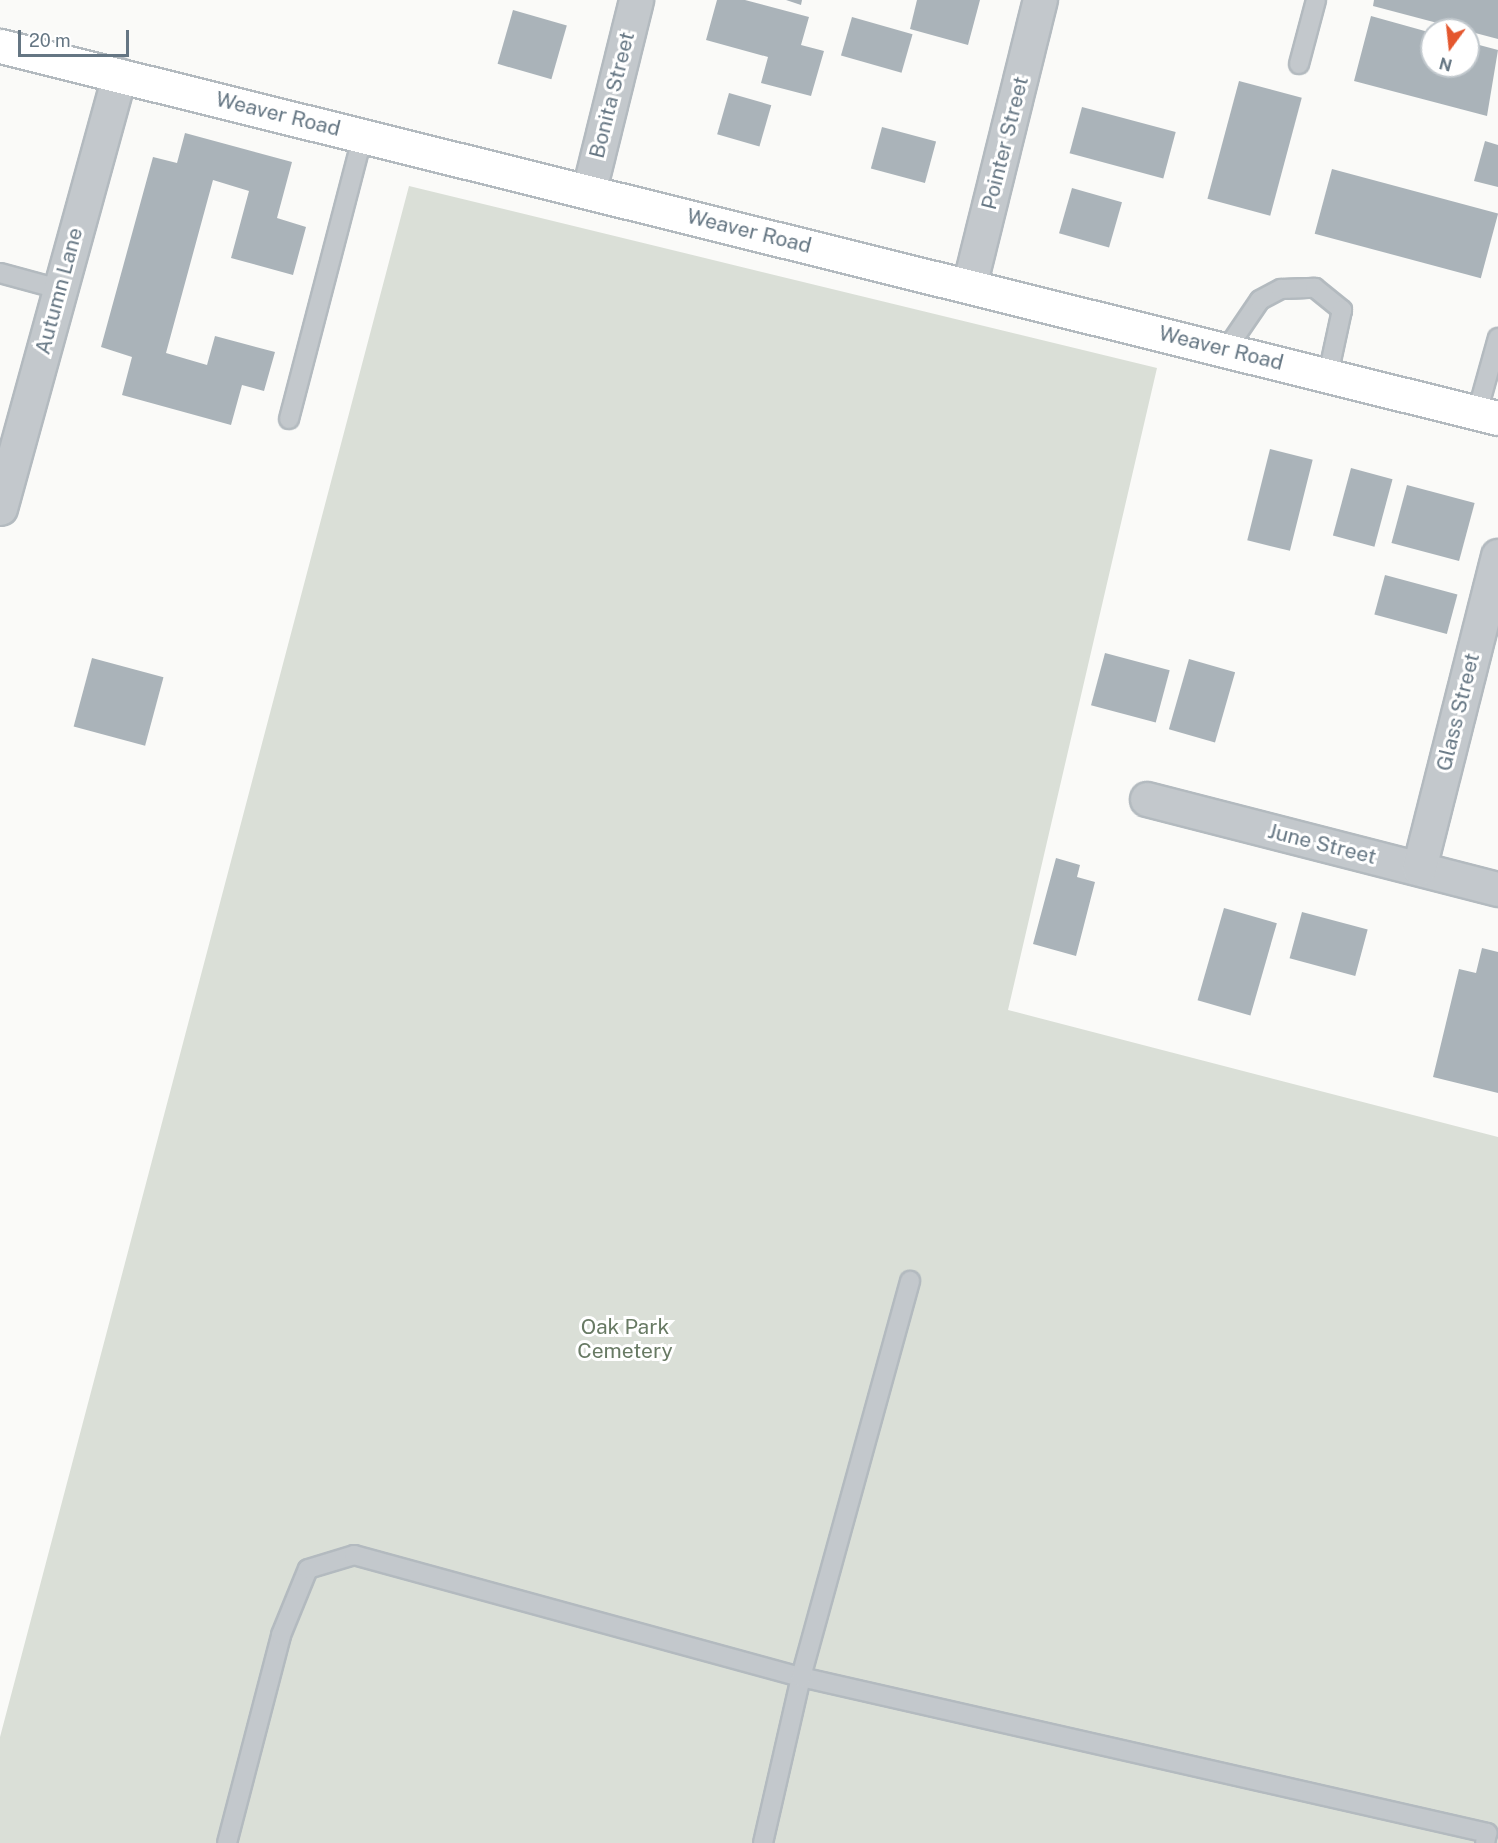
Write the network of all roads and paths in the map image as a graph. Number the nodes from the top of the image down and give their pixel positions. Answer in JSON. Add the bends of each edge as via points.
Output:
{"nodes":[{"id":1,"x":636,"y":0,"type":"edge"},
{"id":2,"x":1040,"y":0,"type":"edge"},
{"id":3,"x":1316,"y":0,"type":"edge"},
{"id":4,"x":0,"y":46,"type":"edge"},
{"id":5,"x":1299,"y":64,"type":"dead end"},
{"id":6,"x":119,"y":75,"type":"junction"},
{"id":7,"x":363,"y":135,"type":"junction"},
{"id":8,"x":589,"y":190,"type":"junction"},
{"id":9,"x":0,"y":273,"type":"edge"},
{"id":10,"x":969,"y":286,"type":"junction"},
{"id":11,"x":59,"y":289,"type":"junction"},
{"id":12,"x":1498,"y":338,"type":"edge"},
{"id":13,"x":1226,"y":350,"type":"junction"},
{"id":14,"x":1328,"y":375,"type":"junction"},
{"id":15,"x":1487,"y":416,"type":"edge"},
{"id":16,"x":289,"y":419,"type":"dead end"},
{"id":17,"x":0,"y":508,"type":"edge"},
{"id":18,"x":1498,"y":556,"type":"edge"},
{"id":19,"x":1147,"y":799,"type":"dead end"},
{"id":20,"x":1419,"y":868,"type":"junction"},
{"id":21,"x":1498,"y":889,"type":"edge"},
{"id":22,"x":910,"y":1281,"type":"dead end"},
{"id":23,"x":801,"y":1677,"type":"junction"},
{"id":24,"x":227,"y":1843,"type":"edge"},
{"id":25,"x":763,"y":1843,"type":"edge"},
{"id":26,"x":1485,"y":1843,"type":"edge"}],
"edges":[{"from":1,"to":8,"type":"street","name":"Bonita Street"},
{"from":2,"to":10,"type":"street","name":"Pointer Street"},
{"from":3,"to":5,"type":"lane"},
{"from":4,"to":6,"type":"street","name":"Weaver Road"},
{"from":6,"to":7,"type":"street","name":"Weaver Road"},
{"from":6,"to":11,"type":"street","name":"Autumn Lane"},
{"from":7,"to":8,"type":"street","name":"Weaver Road"},
{"from":7,"to":16,"type":"lane"},
{"from":8,"to":10,"type":"street","name":"Weaver Road"},
{"from":9,"to":11,"type":"lane"},
{"from":10,"to":13,"type":"street","name":"Weaver Road"},
{"from":11,"to":17,"type":"street","name":"Autumn Lane"},
{"from":12,"to":15,"type":"lane"},
{"from":13,"to":14,"type":"street","name":"Weaver Road"},
{"from":13,"to":14,"type":"lane","via":[[1260,300],[1281,289],[1315,288],[1342,310]]},
{"from":14,"to":15,"type":"street","name":"Weaver Road"},
{"from":18,"to":20,"type":"street","name":"Glass Street"},
{"from":19,"to":20,"type":"street","name":"June Street"},
{"from":20,"to":21,"type":"street","name":"June Street"},
{"from":22,"to":23,"type":"lane"},
{"from":23,"to":24,"type":"lane","via":[[354,1555],[308,1569],[281,1635]]},
{"from":23,"to":25,"type":"lane"},
{"from":23,"to":26,"type":"lane","via":[[1487,1833]]}]}
